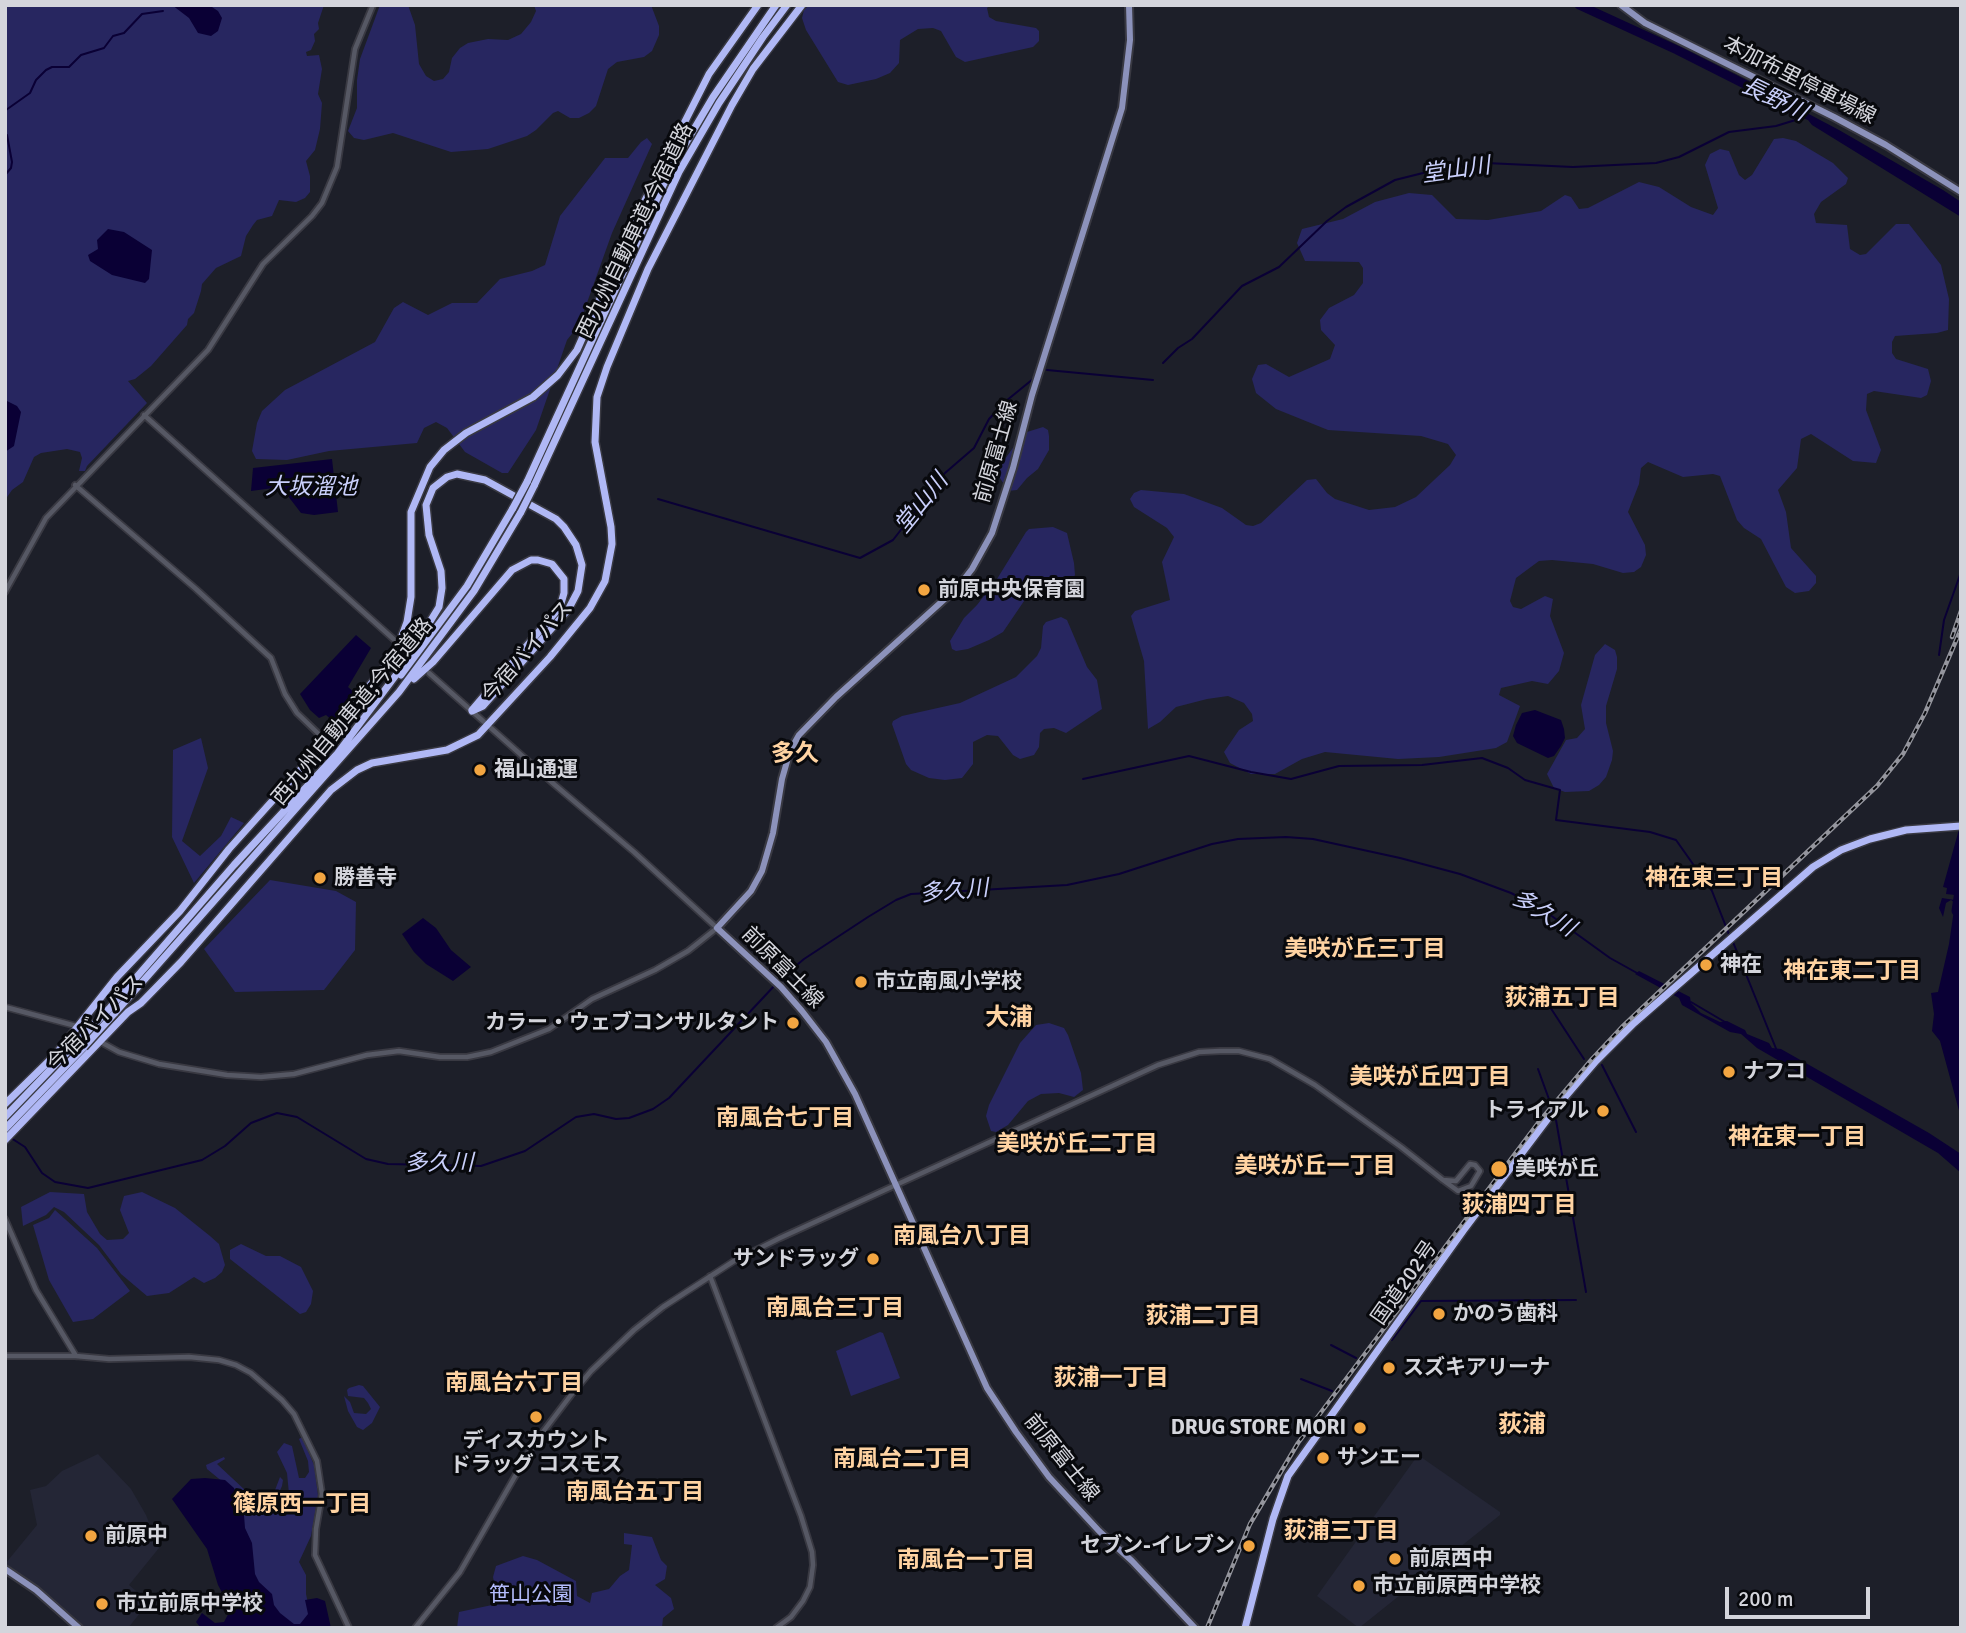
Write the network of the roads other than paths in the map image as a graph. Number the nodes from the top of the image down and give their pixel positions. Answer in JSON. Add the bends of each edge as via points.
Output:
{"nodes":[{"id":1,"x":373,"y":5,"type":"edge"},
{"id":2,"x":758,"y":5,"type":"edge"},
{"id":3,"x":776,"y":5,"type":"edge"},
{"id":4,"x":787,"y":5,"type":"edge"},
{"id":5,"x":802,"y":5,"type":"edge"},
{"id":6,"x":1129,"y":5,"type":"edge"},
{"id":7,"x":1621,"y":5,"type":"edge"},
{"id":8,"x":716,"y":100,"type":"junction"},
{"id":9,"x":1961,"y":192,"type":"edge"},
{"id":10,"x":144,"y":415,"type":"junction"},
{"id":11,"x":75,"y":485,"type":"junction"},
{"id":12,"x":517,"y":510,"type":"junction"},
{"id":13,"x":5,"y":592,"type":"edge"},
{"id":14,"x":399,"y":645,"type":"junction"},
{"id":15,"x":429,"y":673,"type":"dead end"},
{"id":16,"x":399,"y":692,"type":"junction"},
{"id":17,"x":472,"y":711,"type":"junction"},
{"id":18,"x":488,"y":724,"type":"junction"},
{"id":19,"x":325,"y":740,"type":"junction"},
{"id":20,"x":337,"y":754,"type":"junction"},
{"id":21,"x":325,"y":771,"type":"junction"},
{"id":22,"x":1961,"y":826,"type":"edge"},
{"id":23,"x":717,"y":928,"type":"junction"},
{"id":24,"x":5,"y":1007,"type":"edge"},
{"id":25,"x":111,"y":1012,"type":"junction"},
{"id":26,"x":76,"y":1026,"type":"junction"},
{"id":27,"x":99,"y":1041,"type":"junction"},
{"id":28,"x":59,"y":1069,"type":"junction"},
{"id":29,"x":5,"y":1104,"type":"edge"},
{"id":30,"x":5,"y":1117,"type":"edge"},
{"id":31,"x":6,"y":1136,"type":"edge"},
{"id":32,"x":1443,"y":1180,"type":"junction"},
{"id":33,"x":896,"y":1184,"type":"junction"},
{"id":34,"x":5,"y":1219,"type":"edge"},
{"id":35,"x":710,"y":1276,"type":"junction"},
{"id":36,"x":5,"y":1356,"type":"edge"},
{"id":37,"x":76,"y":1356,"type":"junction"},
{"id":38,"x":5,"y":1569,"type":"edge"},
{"id":39,"x":79,"y":1628,"type":"edge"},
{"id":40,"x":349,"y":1628,"type":"edge"},
{"id":41,"x":415,"y":1628,"type":"edge"},
{"id":42,"x":776,"y":1628,"type":"edge"},
{"id":43,"x":1195,"y":1628,"type":"edge"},
{"id":44,"x":1245,"y":1628,"type":"edge"}],
"edges":[{"from":1,"to":10,"type":"street","via":[[355,49],[337,167],[328,191],[312,216],[263,264],[208,350]]},
{"from":2,"to":14,"type":"highway","name":"今宿バイパス","via":[[709,74],[571,359],[533,397],[466,433],[430,467],[411,512],[411,597]]},
{"from":3,"to":8,"type":"highway","name":"西九州自動車道;今宿道路"},
{"from":4,"to":8,"type":"highway","name":"西九州自動車道;今宿道路"},
{"from":5,"to":18,"type":"highway","name":"今宿バイパス","via":[[732,105],[648,269],[607,367],[594,424],[611,527],[605,581],[590,608],[550,657]]},
{"from":6,"to":23,"type":"main road","name":"前原富士線","via":[[1122,108],[992,533],[958,587],[799,735],[782,779],[762,871],[751,891]]},
{"from":7,"to":9,"type":"main road","name":"本加布里停車場線","via":[[1645,23],[1834,117]]},
{"from":8,"to":12,"type":"highway","name":"西九州自動車道;今宿道路","bridge":true,"via":[[649,233],[572,408]]},
{"from":10,"to":11,"type":"street"},
{"from":10,"to":14,"type":"street"},
{"from":11,"to":13,"type":"street","via":[[46,518]]},
{"from":11,"to":19,"type":"street","via":[[271,658],[297,713]]},
{"from":12,"to":16,"type":"highway","name":"西九州自動車道;今宿道路","via":[[474,591]]},
{"from":12,"to":20,"type":"highway","name":"西九州自動車道;今宿道路","via":[[448,613]]},
{"from":14,"to":19,"type":"highway","name":"今宿バイパス"},
{"from":15,"to":17,"type":"street"},
{"from":16,"to":17,"type":"highway","via":[[433,662],[512,570],[531,561],[552,564],[564,579],[560,607]]},
{"from":16,"to":21,"type":"highway","name":"西九州自動車道;今宿道路"},
{"from":17,"to":18,"type":"street"},
{"from":17,"to":20,"type":"highway","via":[[483,706],[568,610],[578,592],[582,565],[571,536],[556,519],[485,480],[457,474],[433,488],[426,505],[429,535],[441,571],[439,607]]},
{"from":18,"to":23,"type":"street"},
{"from":18,"to":27,"type":"highway","name":"今宿バイパス","via":[[478,735],[446,750],[372,763],[331,790],[181,962]]},
{"from":19,"to":26,"type":"highway","name":"今宿バイパス"},
{"from":20,"to":21,"type":"highway","name":"西九州自動車道;今宿道路"},
{"from":21,"to":25,"type":"highway","name":"西九州自動車道;今宿道路"},
{"from":22,"to":44,"type":"highway","name":"国道202号","via":[[1906,830],[1870,839],[1813,867],[1611,1045],[1559,1104],[1463,1231],[1288,1476]]},
{"from":23,"to":27,"type":"street","via":[[688,951],[592,999],[549,1028],[467,1057],[399,1051],[261,1077],[159,1064]]},
{"from":23,"to":33,"type":"main road","name":"前原富士線","via":[[781,987],[826,1042]]},
{"from":24,"to":26,"type":"street"},
{"from":25,"to":28,"type":"highway","name":"西九州自動車道;今宿道路","bridge":true,"via":[[84,1048]]},
{"from":25,"to":28,"type":"highway","name":"西九州自動車道;今宿道路","bridge":true,"via":[[75,1045]]},
{"from":26,"to":29,"type":"highway","name":"今宿バイパス"},
{"from":27,"to":31,"type":"highway","name":"今宿バイパス"},
{"from":28,"to":30,"type":"highway","name":"西九州自動車道;今宿道路"},
{"from":28,"to":31,"type":"highway","name":"西九州自動車道;今宿道路"},
{"from":32,"to":32,"type":"street","via":[[1456,1181],[1471,1164],[1480,1171],[1463,1191]]},
{"from":32,"to":33,"type":"street","via":[[1286,1067],[1249,1053],[1220,1051],[1177,1057]]},
{"from":33,"to":35,"type":"street"},
{"from":33,"to":43,"type":"main road","name":"前原富士線","via":[[987,1388],[1010,1424],[1049,1477]]},
{"from":34,"to":37,"type":"street","via":[[36,1290]]},
{"from":35,"to":41,"type":"street","via":[[634,1330],[591,1371],[533,1446],[460,1572]]},
{"from":35,"to":42,"type":"street","via":[[812,1552],[810,1587],[791,1617]]},
{"from":36,"to":37,"type":"street"},
{"from":37,"to":40,"type":"street","via":[[219,1360],[251,1373],[282,1400],[317,1461],[322,1494],[315,1555]]},
{"from":38,"to":39,"type":"main road"}]}
